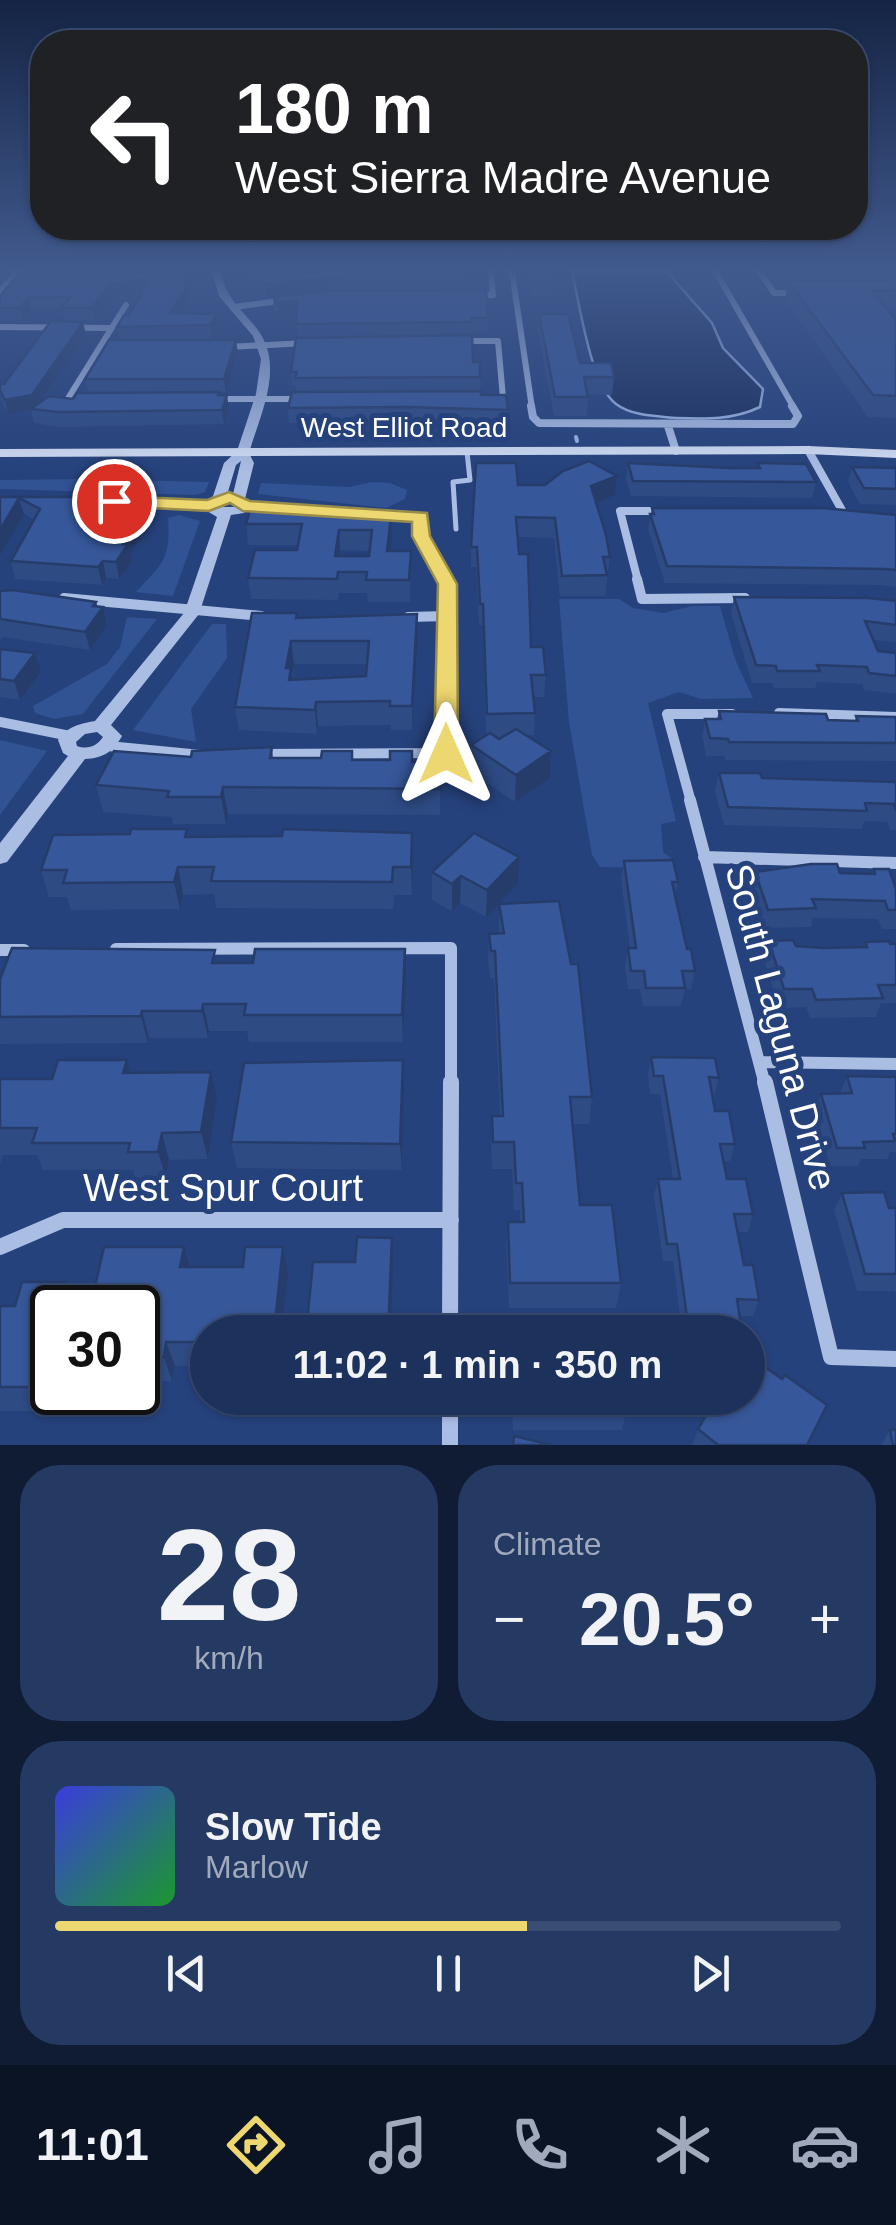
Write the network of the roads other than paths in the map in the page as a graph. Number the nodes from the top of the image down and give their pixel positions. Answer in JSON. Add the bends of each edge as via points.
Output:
{"nodes":[{"id":1,"x":104,"y":339,"type":"edge"},
{"id":2,"x":261,"y":339,"type":"edge"},
{"id":3,"x":522,"y":339,"type":"edge"},
{"id":4,"x":753,"y":339,"type":"edge"},
{"id":5,"x":461,"y":341,"type":"edge"},
{"id":6,"x":323,"y":342,"type":"edge"},
{"id":7,"x":264,"y":346,"type":"junction"},
{"id":8,"x":99,"y":347,"type":"junction"},
{"id":9,"x":118,"y":347,"type":"edge"},
{"id":10,"x":215,"y":347,"type":"edge"},
{"id":11,"x":484,"y":398,"type":"edge"},
{"id":12,"x":206,"y":399,"type":"edge"},
{"id":13,"x":258,"y":399,"type":"junction"},
{"id":14,"x":308,"y":399,"type":"edge"},
{"id":15,"x":87,"y":400,"type":"edge"},
{"id":16,"x":668,"y":426,"type":"junction"},
{"id":17,"x":696,"y":438,"type":"junction"},
{"id":18,"x":896,"y":446,"type":"edge"},
{"id":19,"x":808,"y":450,"type":"junction"},
{"id":20,"x":676,"y":451,"type":"junction"},
{"id":21,"x":243,"y":452,"type":"junction"},
{"id":22,"x":467,"y":452,"type":"junction"},
{"id":23,"x":0,"y":453,"type":"edge"},
{"id":24,"x":896,"y":454,"type":"edge"},
{"id":25,"x":114,"y":501,"type":"edge"},
{"id":26,"x":241,"y":502,"type":"junction"},
{"id":27,"x":218,"y":506,"type":"junction"},
{"id":28,"x":261,"y":506,"type":"edge"},
{"id":29,"x":676,"y":510,"type":"edge"},
{"id":30,"x":825,"y":512,"type":"edge"},
{"id":31,"x":843,"y":512,"type":"junction"},
{"id":32,"x":859,"y":514,"type":"edge"},
{"id":33,"x":372,"y":516,"type":"edge"},
{"id":34,"x":456,"y":529,"type":"dead end"},
{"id":35,"x":43,"y":597,"type":"edge"},
{"id":36,"x":749,"y":598,"type":"edge"},
{"id":37,"x":192,"y":610,"type":"junction"},
{"id":38,"x":447,"y":616,"type":"junction"},
{"id":39,"x":280,"y":617,"type":"edge"},
{"id":40,"x":392,"y":617,"type":"edge"},
{"id":41,"x":750,"y":714,"type":"edge"},
{"id":42,"x":770,"y":714,"type":"edge"},
{"id":43,"x":896,"y":717,"type":"edge"},
{"id":44,"x":0,"y":722,"type":"edge"},
{"id":45,"x":102,"y":726,"type":"junction"},
{"id":46,"x":74,"y":745,"type":"junction"},
{"id":47,"x":108,"y":746,"type":"junction"},
{"id":48,"x":253,"y":754,"type":"edge"},
{"id":49,"x":214,"y":755,"type":"edge"},
{"id":50,"x":0,"y":857,"type":"edge"},
{"id":51,"x":704,"y":858,"type":"junction"},
{"id":52,"x":896,"y":863,"type":"edge"},
{"id":53,"x":98,"y":949,"type":"edge"},
{"id":54,"x":0,"y":950,"type":"edge"},
{"id":55,"x":39,"y":950,"type":"edge"},
{"id":56,"x":760,"y":1062,"type":"junction"},
{"id":57,"x":896,"y":1064,"type":"edge"},
{"id":58,"x":451,"y":1220,"type":"junction"},
{"id":59,"x":0,"y":1247,"type":"edge"},
{"id":60,"x":450,"y":1315,"type":"edge"},
{"id":61,"x":896,"y":1360,"type":"edge"},
{"id":62,"x":450,"y":1415,"type":"edge"},
{"id":63,"x":450,"y":1445,"type":"edge"}],
"edges":[{"from":1,"to":8,"type":"street"},
{"from":2,"to":7,"type":"street"},
{"from":3,"to":16,"type":"street","via":[[535,420],[551,426]]},
{"from":4,"to":17,"type":"street","via":[[798,420]]},
{"from":5,"to":11,"type":"street","via":[[498,341],[503,398]]},
{"from":6,"to":7,"type":"street"},
{"from":7,"to":10,"type":"street"},
{"from":7,"to":13,"type":"street"},
{"from":8,"to":9,"type":"street"},
{"from":8,"to":15,"type":"street","via":[[67,400]]},
{"from":12,"to":13,"type":"street"},
{"from":13,"to":14,"type":"street"},
{"from":13,"to":21,"type":"street"},
{"from":16,"to":17,"type":"street"},
{"from":16,"to":20,"type":"street"},
{"from":17,"to":19,"type":"main road","name":"West Elliot Road"},
{"from":17,"to":20,"type":"main road","name":"West Elliot Road"},
{"from":18,"to":19,"type":"main road","name":"West Elliot Road"},
{"from":19,"to":24,"type":"main road","name":"West Elliot Road"},
{"from":19,"to":31,"type":"street"},
{"from":20,"to":22,"type":"main road","name":"West Elliot Road"},
{"from":21,"to":22,"type":"main road","name":"West Elliot Road"},
{"from":21,"to":23,"type":"main road","name":"West Elliot Road"},
{"from":21,"to":26,"type":"street","via":[[248,462]]},
{"from":21,"to":27,"type":"street","via":[[230,463]]},
{"from":22,"to":34,"type":"lane","via":[[470,480],[453,482]]},
{"from":25,"to":27,"type":"street"},
{"from":26,"to":27,"type":"street"},
{"from":26,"to":28,"type":"street"},
{"from":27,"to":37,"type":"street"},
{"from":29,"to":36,"type":"street","via":[[620,511],[642,599]]},
{"from":30,"to":31,"type":"street"},
{"from":31,"to":32,"type":"street"},
{"from":33,"to":38,"type":"street","via":[[420,517],[421,536],[447,584]]},
{"from":35,"to":37,"type":"street"},
{"from":37,"to":39,"type":"street"},
{"from":37,"to":45,"type":"street"},
{"from":38,"to":40,"type":"street"},
{"from":38,"to":48,"type":"street","via":[[446,754]]},
{"from":41,"to":51,"type":"street","name":"South Laguna Drive","via":[[666,714]]},
{"from":42,"to":43,"type":"street"},
{"from":44,"to":46,"type":"street"},
{"from":45,"to":46,"type":"street","via":[[87,726]]},
{"from":45,"to":47,"type":"street","via":[[113,736]]},
{"from":46,"to":47,"type":"street","via":[[94,753]]},
{"from":46,"to":50,"type":"street"},
{"from":47,"to":49,"type":"street"},
{"from":51,"to":52,"type":"street"},
{"from":51,"to":56,"type":"street","name":"South Laguna Drive"},
{"from":53,"to":58,"type":"street","via":[[451,948]]},
{"from":54,"to":55,"type":"street"},
{"from":56,"to":57,"type":"street"},
{"from":56,"to":61,"type":"street","name":"South Laguna Drive","via":[[831,1357]]},
{"from":58,"to":59,"type":"street","name":"West Spur Court","via":[[64,1220]]},
{"from":58,"to":60,"type":"street"},
{"from":62,"to":63,"type":"street"}]}
